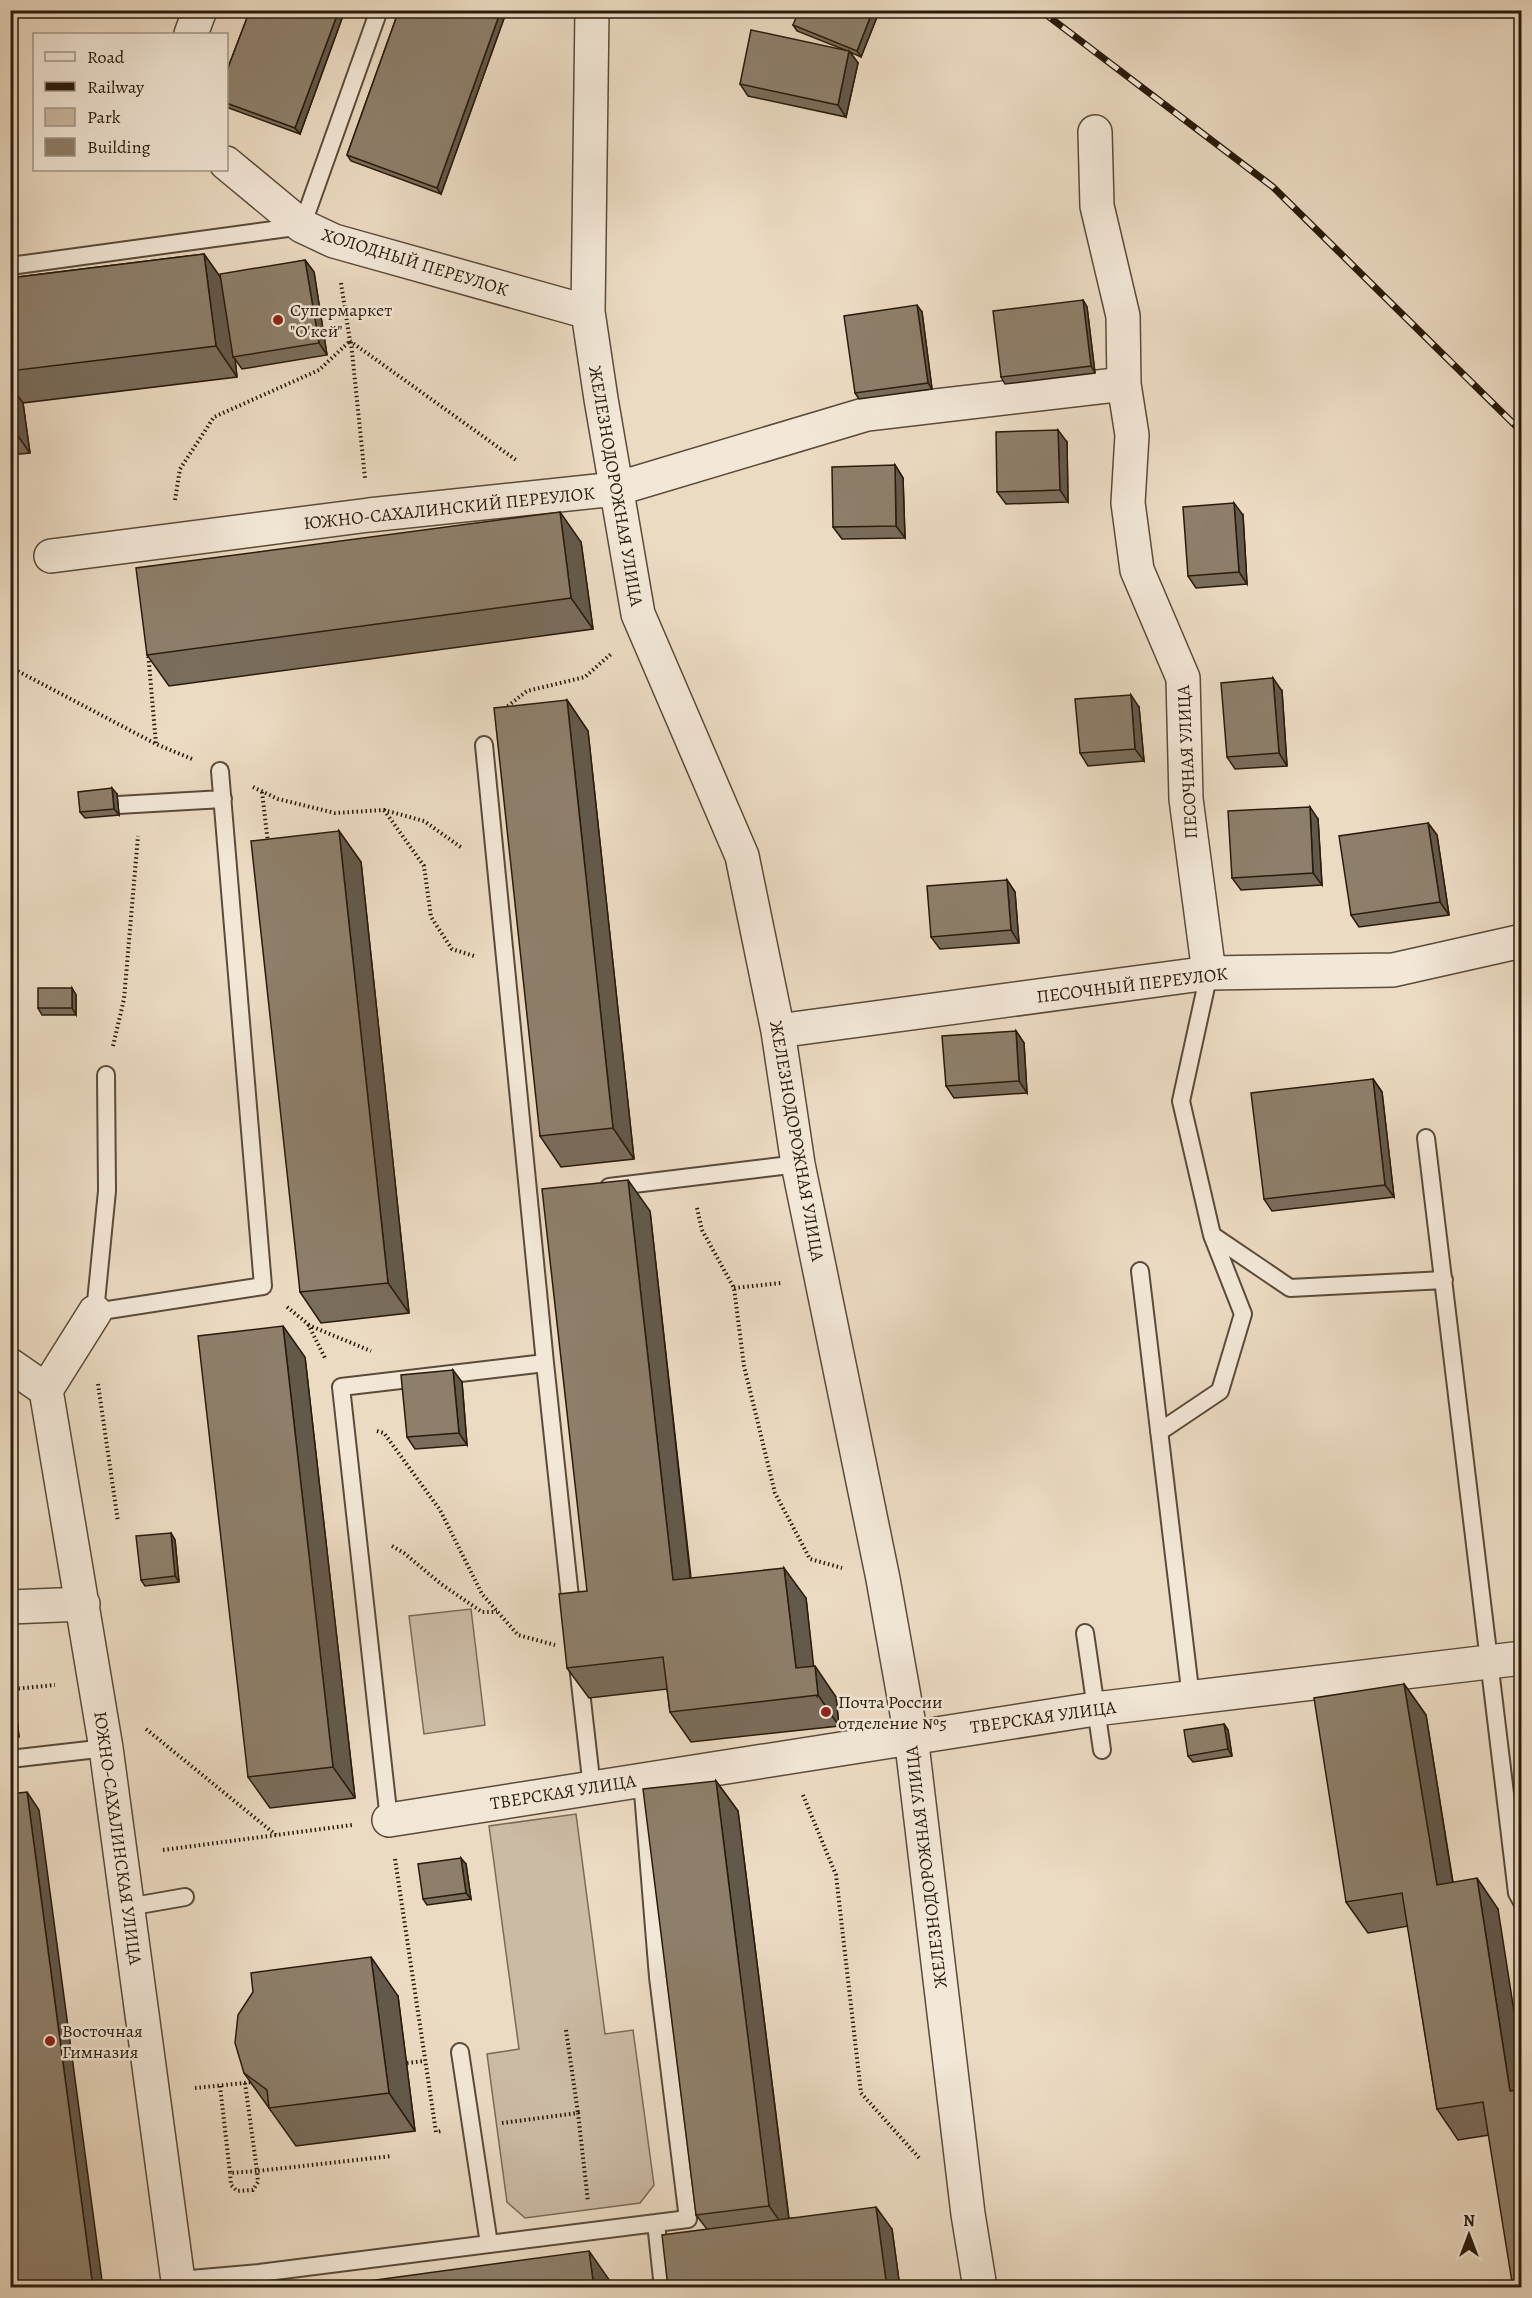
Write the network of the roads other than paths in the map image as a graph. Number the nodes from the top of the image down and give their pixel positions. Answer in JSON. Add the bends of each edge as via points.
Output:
{"nodes":[{"id":1,"x":200,"y":10,"type":"edge"},
{"id":2,"x":379,"y":10,"type":"edge"},
{"id":3,"x":592,"y":10,"type":"edge"},
{"id":4,"x":191,"y":33,"type":"edge"},
{"id":5,"x":1095,"y":132,"type":"dead end"},
{"id":6,"x":228,"y":165,"type":"edge"},
{"id":7,"x":302,"y":226,"type":"junction"},
{"id":8,"x":10,"y":266,"type":"edge"},
{"id":9,"x":588,"y":312,"type":"junction"},
{"id":10,"x":1124,"y":384,"type":"junction"},
{"id":11,"x":616,"y":489,"type":"junction"},
{"id":12,"x":51,"y":556,"type":"dead end"},
{"id":13,"x":484,"y":745,"type":"road end"},
{"id":14,"x":220,"y":771,"type":"road end"},
{"id":15,"x":223,"y":799,"type":"junction"},
{"id":16,"x":118,"y":805,"type":"dead end"},
{"id":17,"x":1521,"y":940,"type":"edge"},
{"id":18,"x":1209,"y":973,"type":"junction"},
{"id":19,"x":778,"y":1031,"type":"junction"},
{"id":20,"x":106,"y":1076,"type":"road end"},
{"id":21,"x":1426,"y":1138,"type":"dead end"},
{"id":22,"x":798,"y":1164,"type":"junction"},
{"id":23,"x":598,"y":1188,"type":"edge"},
{"id":24,"x":1212,"y":1235,"type":"junction"},
{"id":25,"x":1140,"y":1271,"type":"dead end"},
{"id":26,"x":1444,"y":1280,"type":"junction"},
{"id":27,"x":94,"y":1312,"type":"junction"},
{"id":28,"x":544,"y":1363,"type":"junction"},
{"id":29,"x":10,"y":1365,"type":"edge"},
{"id":30,"x":46,"y":1390,"type":"junction"},
{"id":31,"x":1160,"y":1432,"type":"junction"},
{"id":32,"x":83,"y":1604,"type":"junction"},
{"id":33,"x":10,"y":1607,"type":"edge"},
{"id":34,"x":574,"y":1628,"type":"edge"},
{"id":35,"x":1084,"y":1633,"type":"dead end"},
{"id":36,"x":576,"y":1651,"type":"edge"},
{"id":37,"x":1521,"y":1658,"type":"edge"},
{"id":38,"x":1490,"y":1662,"type":"junction"},
{"id":39,"x":1191,"y":1698,"type":"junction"},
{"id":40,"x":1095,"y":1709,"type":"junction"},
{"id":41,"x":911,"y":1737,"type":"junction"},
{"id":42,"x":106,"y":1748,"type":"junction"},
{"id":43,"x":1102,"y":1750,"type":"dead end"},
{"id":44,"x":10,"y":1760,"type":"edge"},
{"id":45,"x":642,"y":1780,"type":"junction"},
{"id":46,"x":592,"y":1788,"type":"junction"},
{"id":47,"x":389,"y":1820,"type":"joint"},
{"id":48,"x":185,"y":1897,"type":"dead end"},
{"id":49,"x":1521,"y":1902,"type":"edge"},
{"id":50,"x":128,"y":1907,"type":"junction"},
{"id":51,"x":460,"y":2052,"type":"dead end"},
{"id":52,"x":656,"y":2223,"type":"junction"},
{"id":53,"x":489,"y":2244,"type":"junction"},
{"id":54,"x":179,"y":2284,"type":"edge"},
{"id":55,"x":663,"y":2288,"type":"edge"},
{"id":56,"x":980,"y":2288,"type":"edge"}],
"edges":[{"from":1,"to":4,"type":"street"},
{"from":2,"to":7,"type":"lane"},
{"from":3,"to":9,"type":"street","name":"ЖЕЛЕЗНОДОРОЖНАЯ УЛИЦА"},
{"from":5,"to":10,"type":"street","name":"ПЕСОЧНАЯ УЛИЦА","via":[[1097,206],[1123,316]]},
{"from":6,"to":7,"type":"street","name":"ХОЛОДНЫЙ ПЕРЕУЛОК"},
{"from":7,"to":8,"type":"lane"},
{"from":7,"to":9,"type":"street","name":"ХОЛОДНЫЙ ПЕРЕУЛОК","via":[[334,241]]},
{"from":9,"to":11,"type":"street","name":"ЖЕЛЕЗНОДОРОЖНАЯ УЛИЦА"},
{"from":10,"to":11,"type":"street","name":"ЮЖНО-САХАЛИНСКИЙ ПЕРЕУЛОК","via":[[867,414]]},
{"from":10,"to":18,"type":"street","name":"ПЕСОЧНАЯ УЛИЦА","via":[[1132,435],[1128,503],[1137,570],[1183,678],[1186,799]]},
{"from":11,"to":12,"type":"street","name":"ЮЖНО-САХАЛИНСКИЙ ПЕРЕУЛОК","via":[[369,515]]},
{"from":11,"to":19,"type":"street","name":"ЖЕЛЕЗНОДОРОЖНАЯ УЛИЦА","via":[[638,614],[742,856]]},
{"from":13,"to":28,"type":"lane","via":[[534,1196]]},
{"from":14,"to":15,"type":"lane"},
{"from":15,"to":16,"type":"lane"},
{"from":15,"to":27,"type":"lane","via":[[264,1286]]},
{"from":17,"to":18,"type":"street","name":"ПЕСОЧНЫЙ ПЕРЕУЛОК","via":[[1393,970]]},
{"from":18,"to":19,"type":"street","name":"ПЕСОЧНЫЙ ПЕРЕУЛОК"},
{"from":18,"to":24,"type":"lane","via":[[1181,1101]]},
{"from":19,"to":22,"type":"street","name":"ЖЕЛЕЗНОДОРОЖНАЯ УЛИЦА"},
{"from":20,"to":27,"type":"lane","via":[[107,1191]]},
{"from":21,"to":26,"type":"lane"},
{"from":22,"to":23,"type":"lane"},
{"from":22,"to":41,"type":"street","name":"ЖЕЛЕЗНОДОРОЖНАЯ УЛИЦА","via":[[883,1579]]},
{"from":24,"to":26,"type":"lane","via":[[1290,1288]]},
{"from":24,"to":31,"type":"lane","via":[[1243,1314],[1220,1390]]},
{"from":25,"to":31,"type":"lane"},
{"from":26,"to":38,"type":"lane"},
{"from":27,"to":30,"type":"street"},
{"from":28,"to":34,"type":"lane"},
{"from":28,"to":47,"type":"lane","via":[[341,1387]]},
{"from":29,"to":30,"type":"street"},
{"from":30,"to":32,"type":"street","name":"ЮЖНО-САХАЛИНСКАЯ УЛИЦА"},
{"from":31,"to":39,"type":"lane"},
{"from":32,"to":33,"type":"street"},
{"from":32,"to":42,"type":"street","name":"ЮЖНО-САХАЛИНСКАЯ УЛИЦА"},
{"from":35,"to":40,"type":"lane"},
{"from":36,"to":46,"type":"lane"},
{"from":37,"to":38,"type":"street","name":"ТВЕРСКАЯ УЛИЦА"},
{"from":38,"to":39,"type":"street","name":"ТВЕРСКАЯ УЛИЦА"},
{"from":38,"to":49,"type":"lane"},
{"from":39,"to":40,"type":"street","name":"ТВЕРСКАЯ УЛИЦА"},
{"from":40,"to":41,"type":"street","name":"ТВЕРСКАЯ УЛИЦА"},
{"from":40,"to":43,"type":"lane"},
{"from":41,"to":45,"type":"street","name":"ТВЕРСКАЯ УЛИЦА"},
{"from":41,"to":56,"type":"street","name":"ЖЕЛЕЗНОДОРОЖНАЯ УЛИЦА","via":[[966,2202]]},
{"from":42,"to":44,"type":"lane"},
{"from":42,"to":50,"type":"street","name":"ЮЖНО-САХАЛИНСКАЯ УЛИЦА"},
{"from":45,"to":46,"type":"street","name":"ТВЕРСКАЯ УЛИЦА"},
{"from":45,"to":52,"type":"lane","via":[[658,1977],[688,2219]]},
{"from":46,"to":47,"type":"street","name":"ТВЕРСКАЯ УЛИЦА"},
{"from":48,"to":50,"type":"lane"},
{"from":50,"to":54,"type":"street","name":"ЮЖНО-САХАЛИНСКАЯ УЛИЦА"},
{"from":51,"to":53,"type":"lane"},
{"from":52,"to":53,"type":"lane"},
{"from":52,"to":55,"type":"lane"},
{"from":53,"to":54,"type":"lane","via":[[367,2255]]}]}
